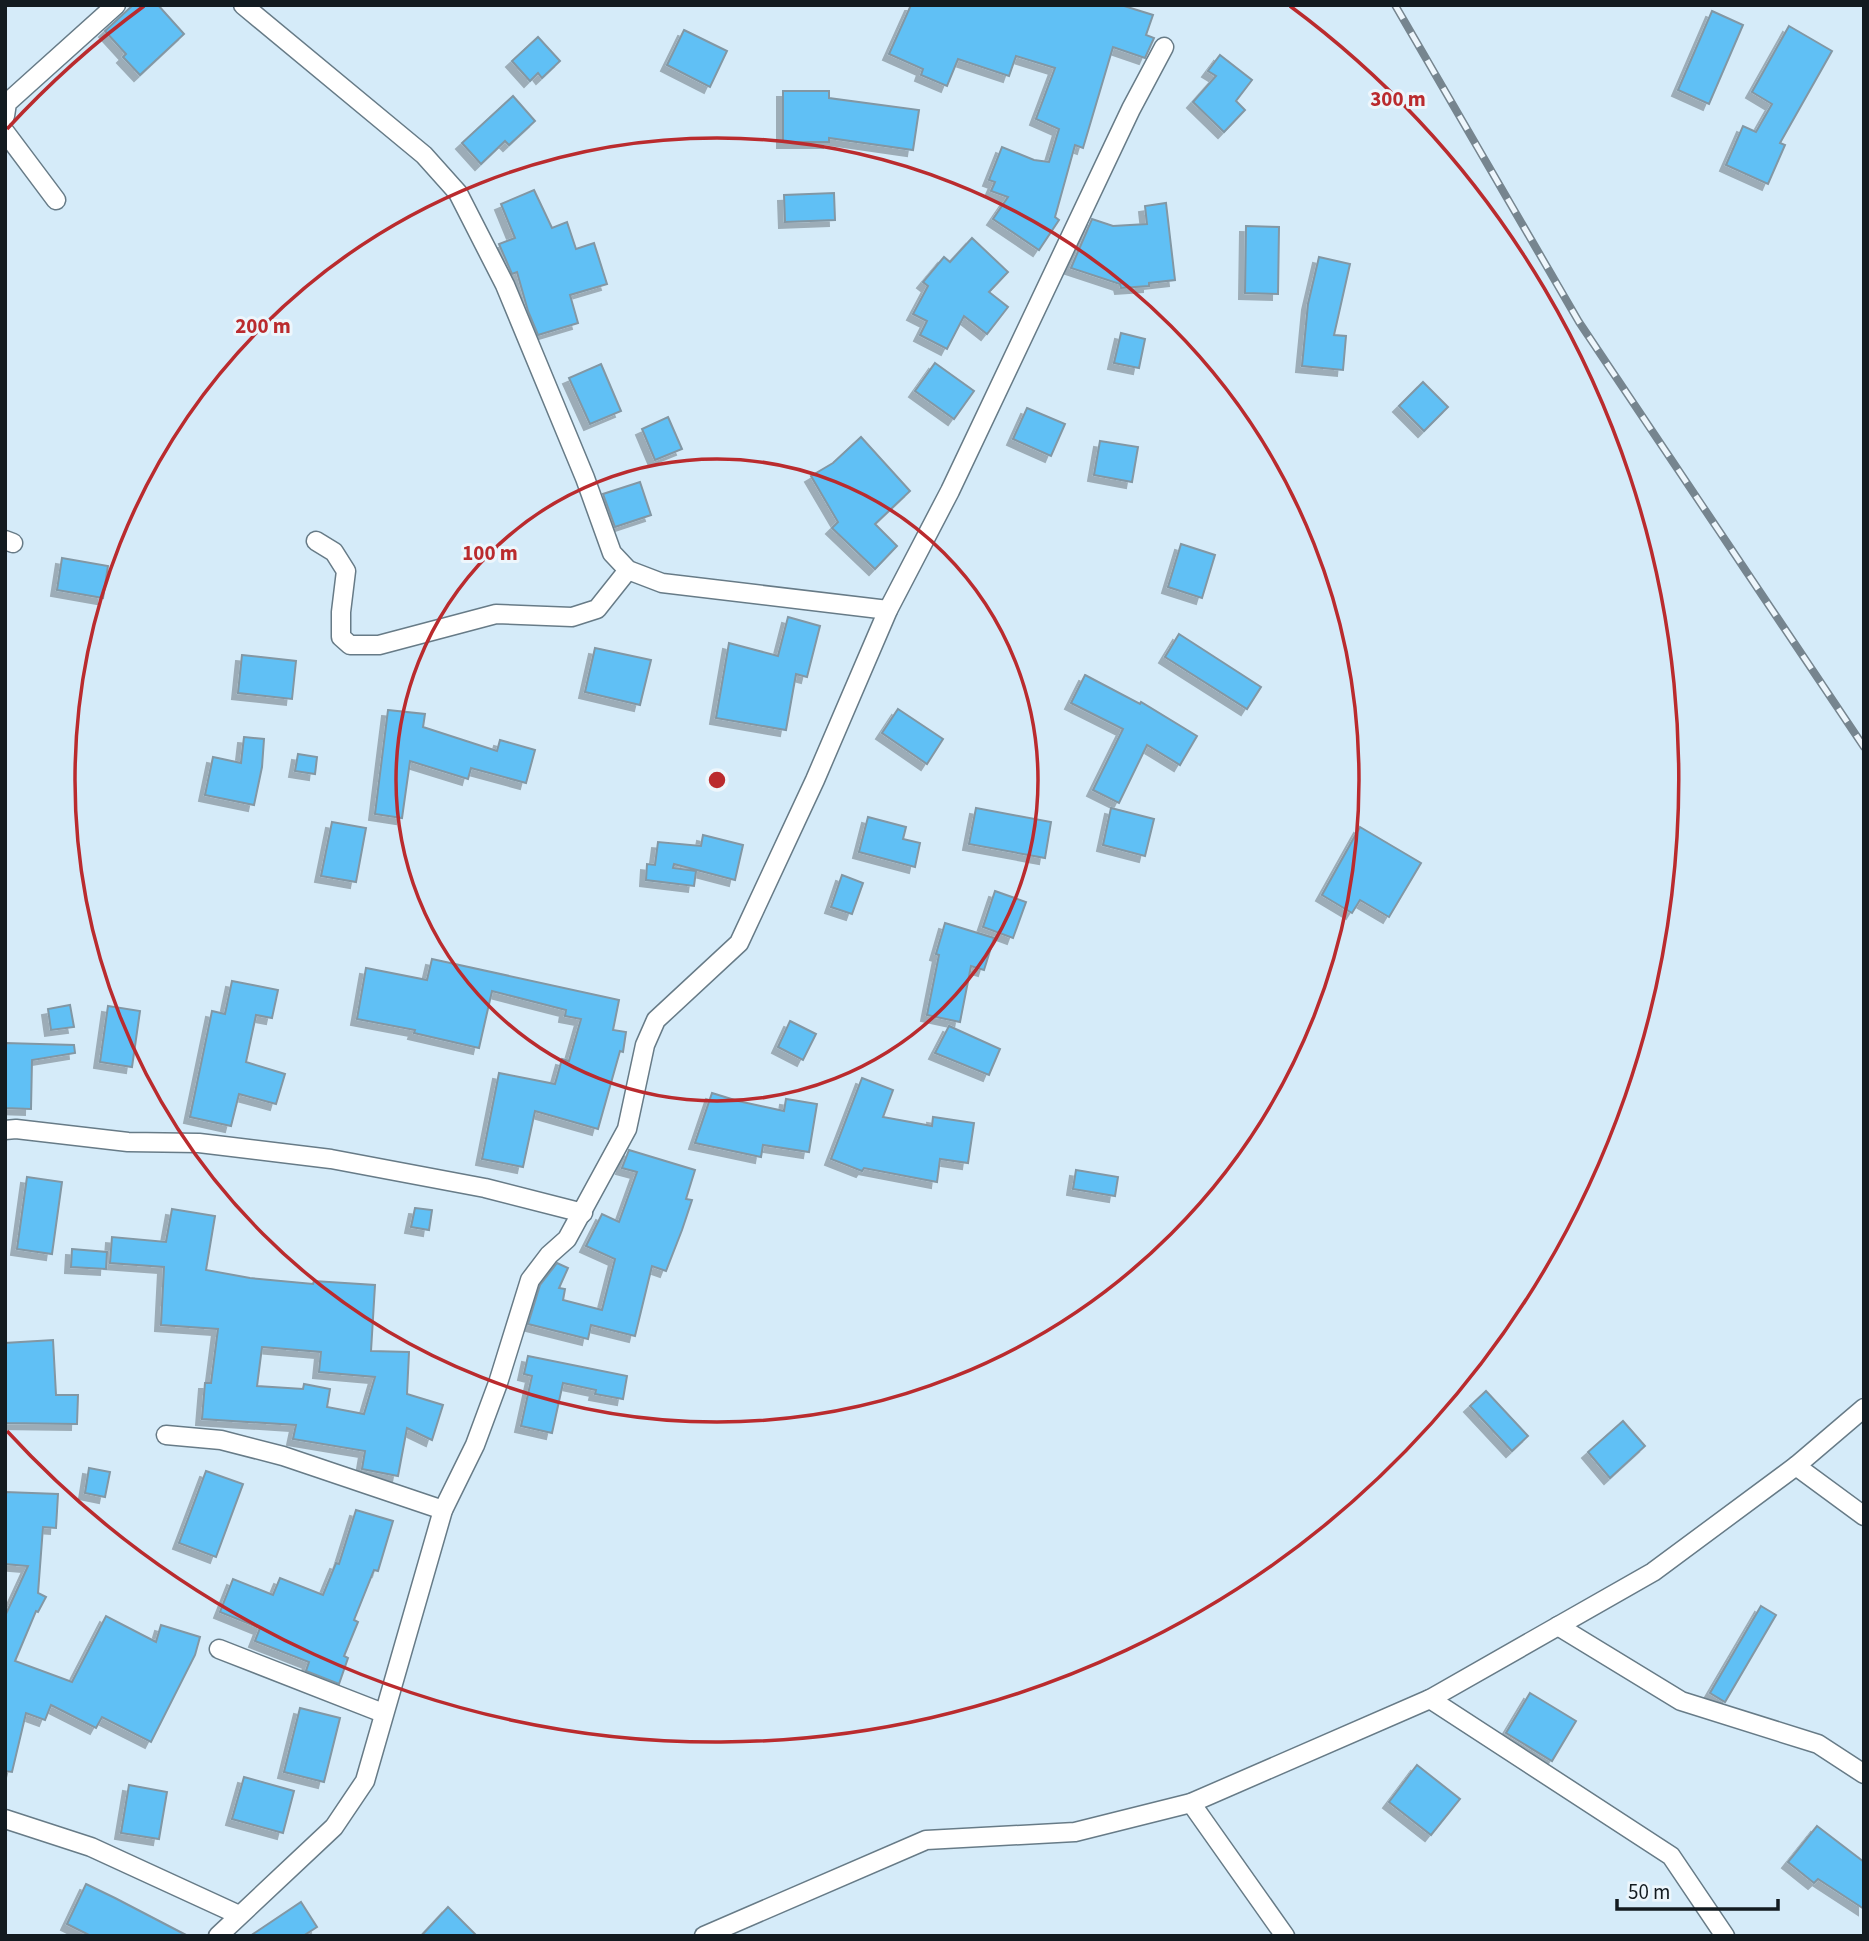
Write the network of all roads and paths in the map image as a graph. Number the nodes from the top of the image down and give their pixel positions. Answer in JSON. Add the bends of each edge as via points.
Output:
{"nodes":[{"id":1,"x":116,"y":5,"type":"edge"},
{"id":2,"x":243,"y":5,"type":"edge"},
{"id":3,"x":1164,"y":47,"type":"dead end"},
{"id":4,"x":5,"y":116,"type":"edge"},
{"id":5,"x":5,"y":132,"type":"edge"},
{"id":6,"x":56,"y":200,"type":"dead end"},
{"id":7,"x":316,"y":541,"type":"dead end"},
{"id":8,"x":628,"y":570,"type":"junction"},
{"id":9,"x":888,"y":610,"type":"junction"},
{"id":10,"x":5,"y":1130,"type":"edge"},
{"id":11,"x":583,"y":1213,"type":"junction"},
{"id":12,"x":1864,"y":1408,"type":"edge"},
{"id":13,"x":166,"y":1435,"type":"dead end"},
{"id":14,"x":1796,"y":1466,"type":"junction"},
{"id":15,"x":443,"y":1510,"type":"junction"},
{"id":16,"x":1864,"y":1516,"type":"edge"},
{"id":17,"x":1558,"y":1626,"type":"junction"},
{"id":18,"x":219,"y":1649,"type":"dead end"},
{"id":19,"x":1430,"y":1699,"type":"junction"},
{"id":20,"x":383,"y":1713,"type":"junction"},
{"id":21,"x":1864,"y":1774,"type":"edge"},
{"id":22,"x":1191,"y":1803,"type":"junction"},
{"id":23,"x":5,"y":1819,"type":"edge"},
{"id":24,"x":239,"y":1915,"type":"junction"},
{"id":25,"x":218,"y":1936,"type":"edge"},
{"id":26,"x":705,"y":1936,"type":"edge"},
{"id":27,"x":1285,"y":1936,"type":"edge"},
{"id":28,"x":1725,"y":1936,"type":"edge"}],
"edges":[{"from":1,"to":4,"type":"street","via":[[7,103]]},
{"from":2,"to":8,"type":"street","via":[[424,156],[458,193],[505,285],[612,553]]},
{"from":3,"to":9,"type":"street"},
{"from":5,"to":6,"type":"street"},
{"from":7,"to":8,"type":"street","via":[[334,552],[346,571],[341,636],[350,645],[379,645],[496,614],[572,617],[597,609]]},
{"from":8,"to":9,"type":"street","via":[[662,583]]},
{"from":9,"to":11,"type":"street","via":[[739,943],[656,1020],[645,1045],[627,1129]]},
{"from":10,"to":11,"type":"street","via":[[128,1142],[198,1143],[331,1159],[485,1188]]},
{"from":11,"to":15,"type":"street","via":[[567,1239],[530,1280],[475,1445]]},
{"from":12,"to":14,"type":"street"},
{"from":13,"to":15,"type":"street","via":[[221,1440],[283,1456]]},
{"from":14,"to":16,"type":"street"},
{"from":14,"to":17,"type":"street","via":[[1653,1572]]},
{"from":15,"to":20,"type":"street"},
{"from":17,"to":19,"type":"street"},
{"from":17,"to":21,"type":"street","via":[[1681,1701],[1818,1744]]},
{"from":18,"to":20,"type":"street"},
{"from":19,"to":22,"type":"street"},
{"from":19,"to":28,"type":"street","via":[[1671,1856]]},
{"from":20,"to":24,"type":"street","via":[[365,1781],[334,1827]]},
{"from":22,"to":26,"type":"street","via":[[1076,1832],[926,1840]]},
{"from":22,"to":27,"type":"street"},
{"from":23,"to":24,"type":"street","via":[[91,1847]]},
{"from":24,"to":25,"type":"street"}]}
